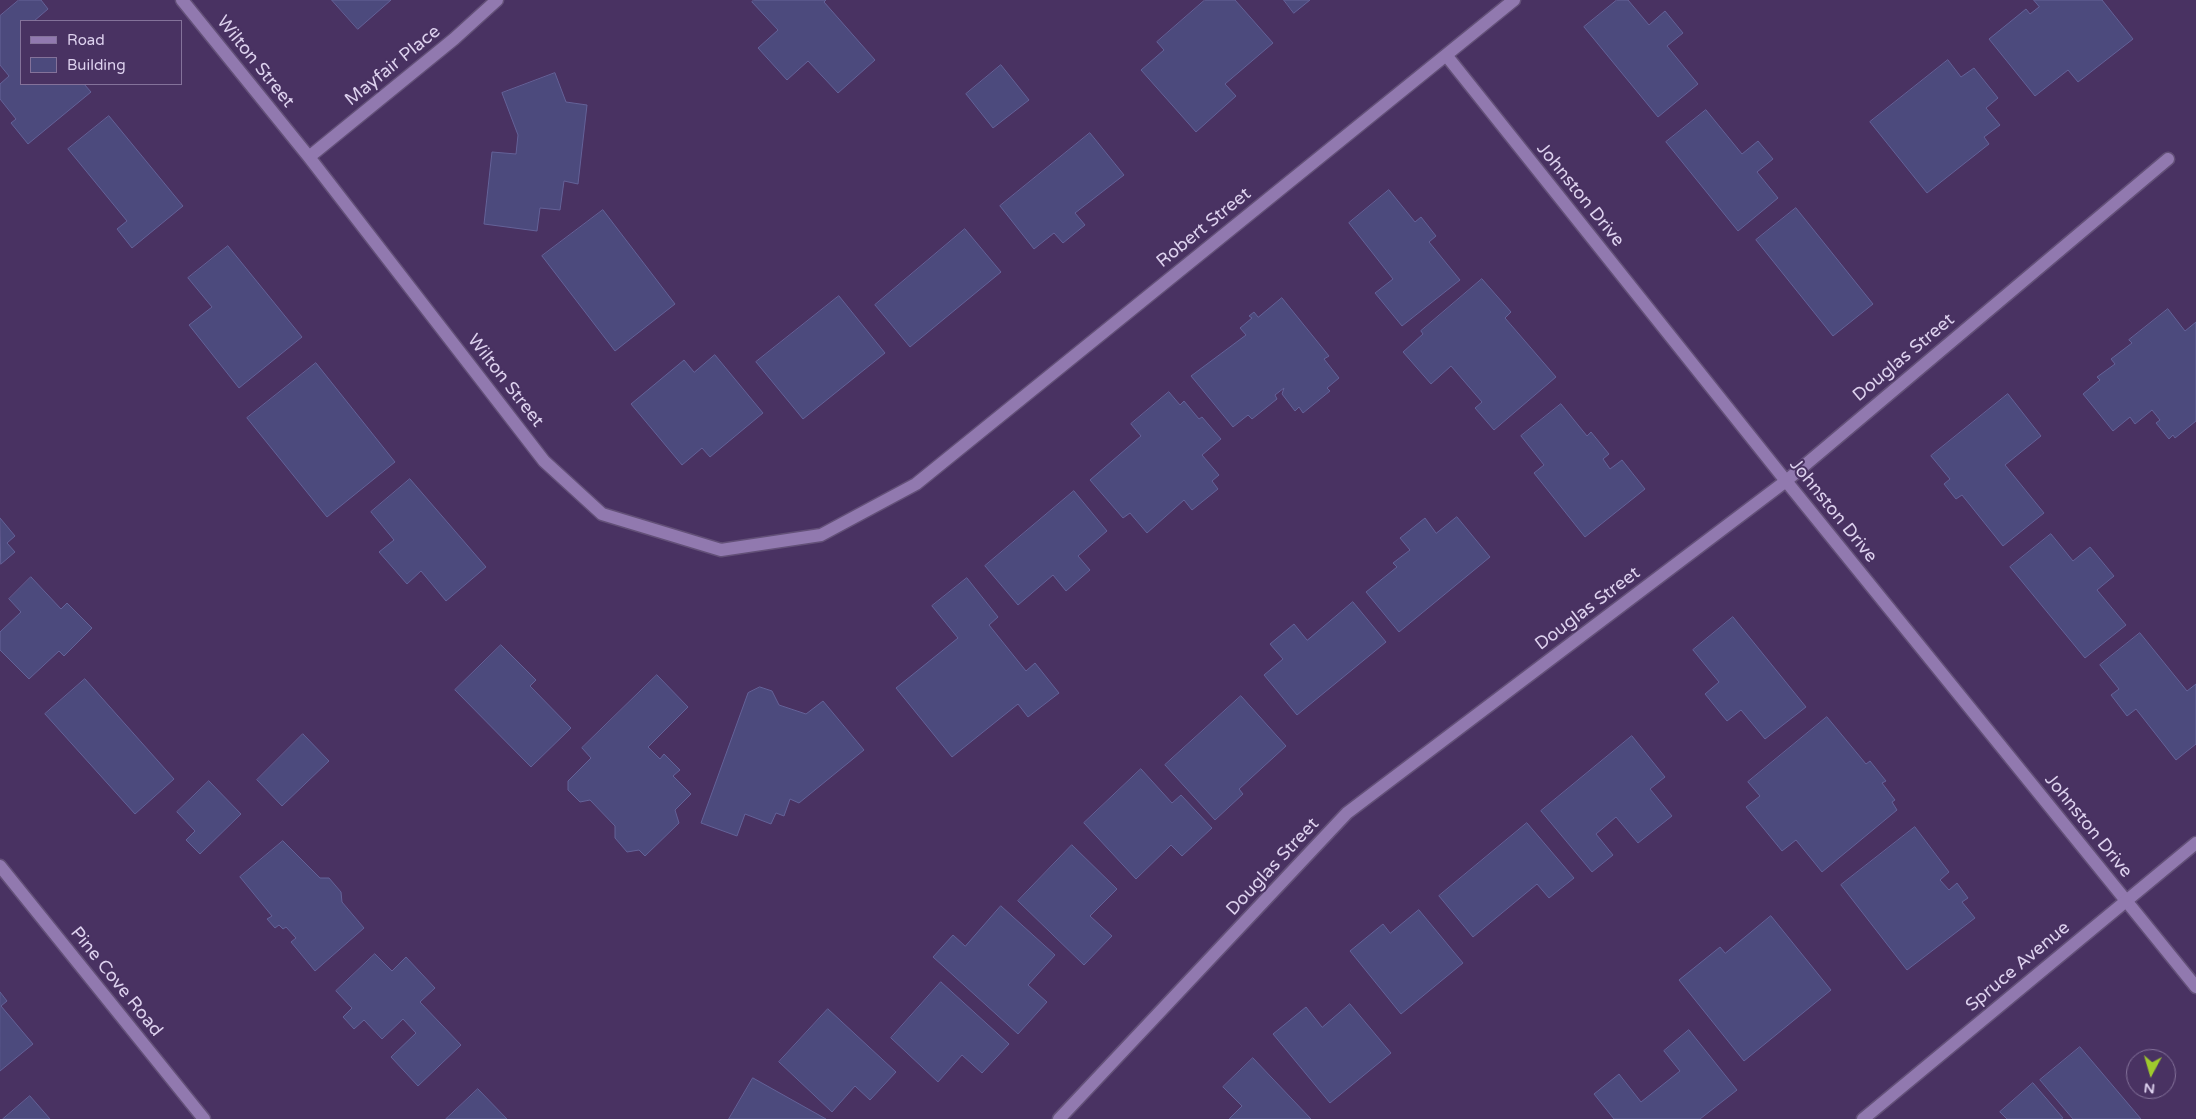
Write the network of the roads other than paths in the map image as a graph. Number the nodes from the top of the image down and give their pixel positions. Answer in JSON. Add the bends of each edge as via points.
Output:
{"nodes":[{"id":1,"x":182,"y":0,"type":"edge"},
{"id":2,"x":497,"y":0,"type":"edge"},
{"id":3,"x":1514,"y":0,"type":"edge"},
{"id":4,"x":1446,"y":55,"type":"junction"},
{"id":5,"x":309,"y":156,"type":"junction"},
{"id":6,"x":2168,"y":159,"type":"dead end"},
{"id":7,"x":1786,"y":481,"type":"junction"},
{"id":8,"x":916,"y":484,"type":"joint"},
{"id":9,"x":2196,"y":843,"type":"edge"},
{"id":10,"x":0,"y":866,"type":"edge"},
{"id":11,"x":2126,"y":901,"type":"junction"},
{"id":12,"x":2196,"y":987,"type":"edge"},
{"id":13,"x":204,"y":1119,"type":"edge"},
{"id":14,"x":1059,"y":1119,"type":"edge"},
{"id":15,"x":1863,"y":1119,"type":"edge"}],
"edges":[{"from":1,"to":5,"type":"street","name":"Wilton Street"},
{"from":2,"to":5,"type":"street","name":"Mayfair Place"},
{"from":3,"to":4,"type":"street","name":"Robert Street"},
{"from":4,"to":7,"type":"street","name":"Johnston Drive"},
{"from":4,"to":8,"type":"street","name":"Robert Street"},
{"from":5,"to":8,"type":"street","name":"Wilton Street","via":[[544,461],[602,514],[721,550],[821,535]]},
{"from":6,"to":7,"type":"street","name":"Douglas Street"},
{"from":7,"to":11,"type":"street","name":"Johnston Drive"},
{"from":7,"to":14,"type":"street","name":"Douglas Street","via":[[1346,813]]},
{"from":9,"to":11,"type":"street","name":"Spruce Avenue"},
{"from":10,"to":13,"type":"street","name":"Pine Cove Road"},
{"from":11,"to":12,"type":"street","name":"Johnston Drive"},
{"from":11,"to":15,"type":"street","name":"Spruce Avenue"}]}
